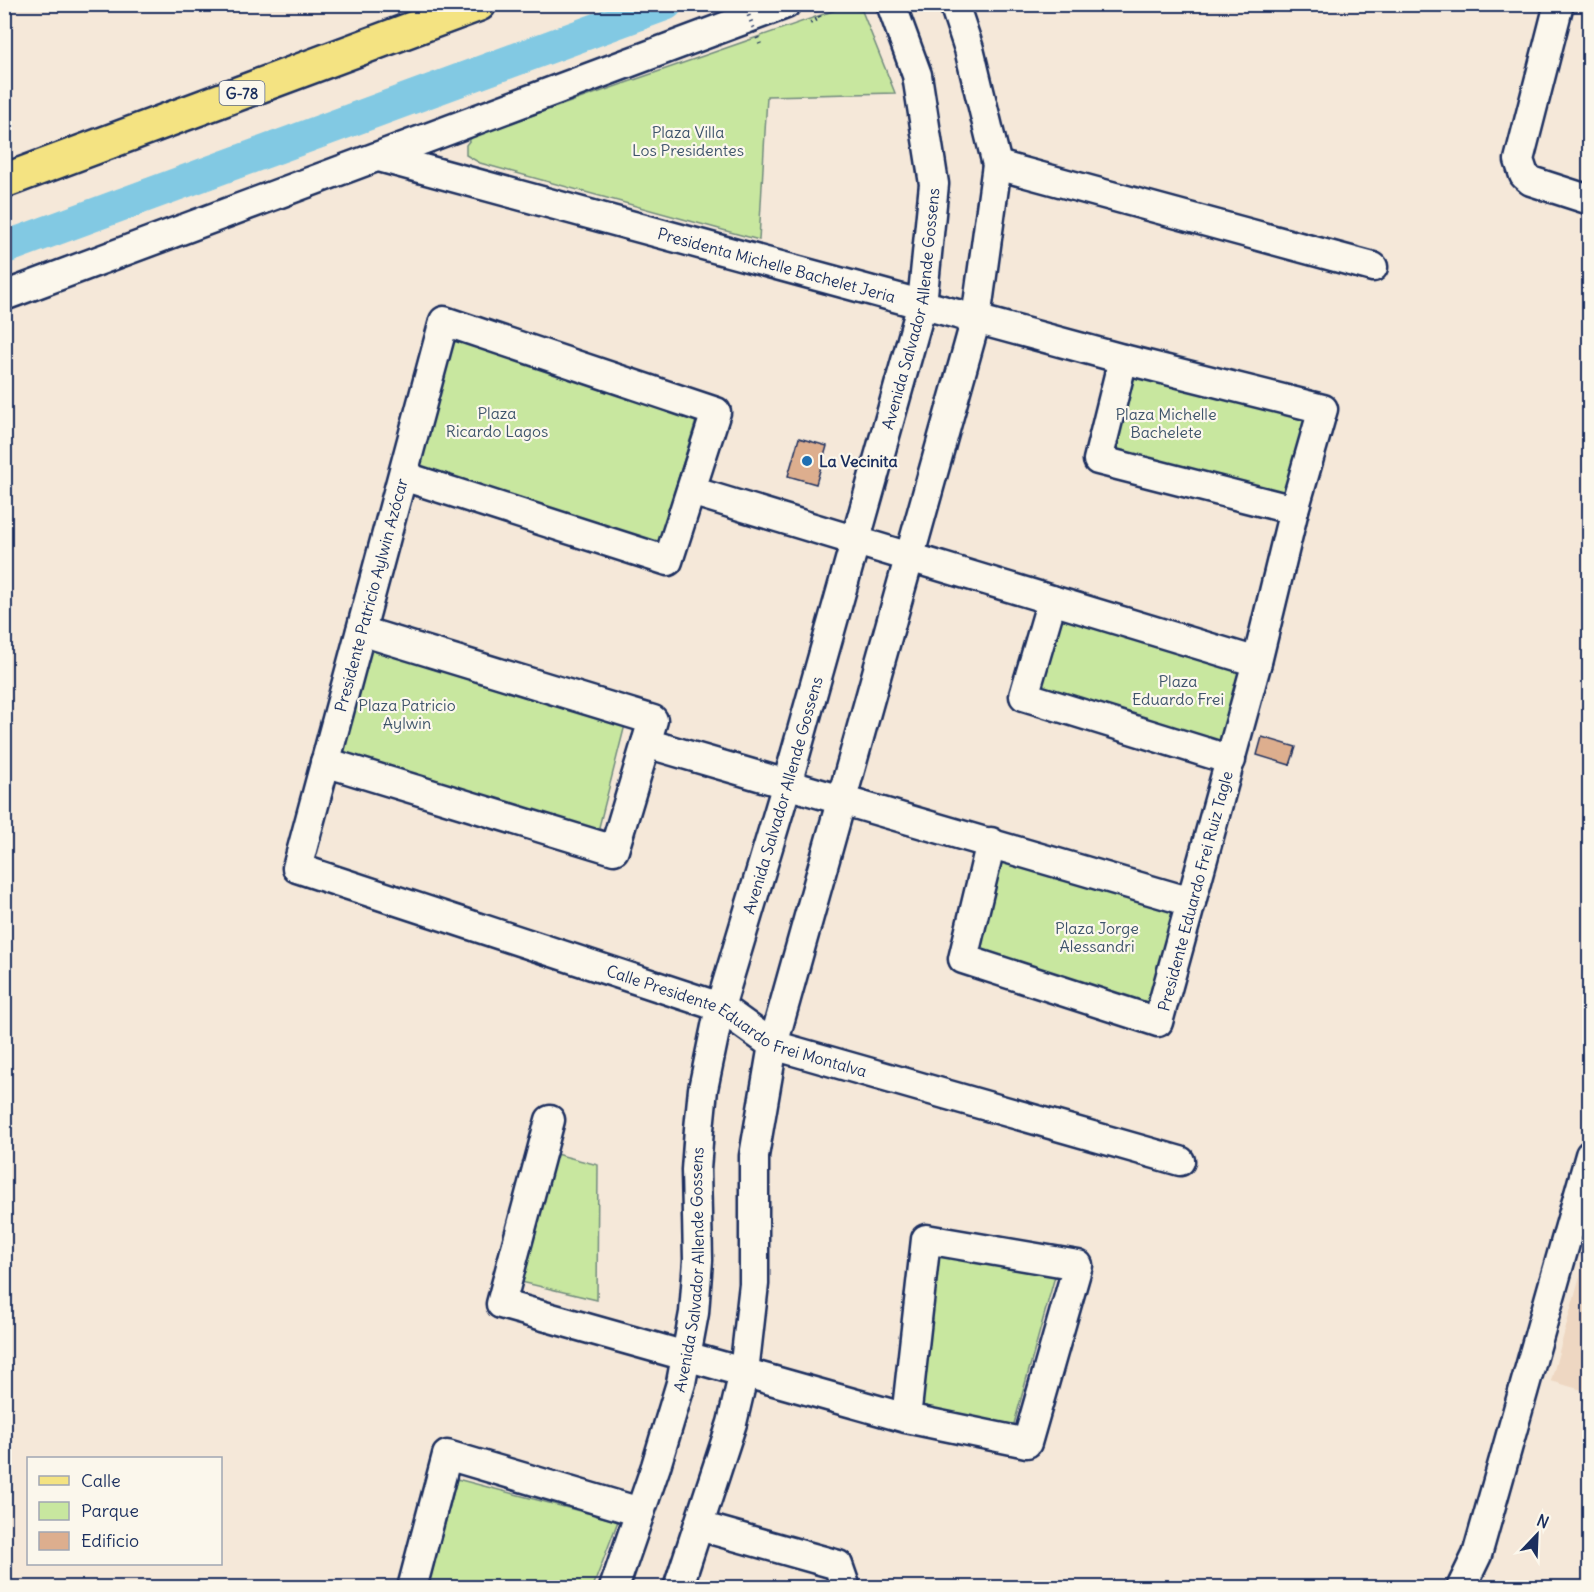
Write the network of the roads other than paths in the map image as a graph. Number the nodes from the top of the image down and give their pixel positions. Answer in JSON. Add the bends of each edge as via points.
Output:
{"nodes":[{"id":1,"x":479,"y":4,"type":"edge"},
{"id":2,"x":786,"y":4,"type":"edge"},
{"id":3,"x":891,"y":4,"type":"edge"},
{"id":4,"x":954,"y":4,"type":"edge"},
{"id":5,"x":1559,"y":4,"type":"edge"},
{"id":6,"x":379,"y":157,"type":"junction"},
{"id":7,"x":997,"y":165,"type":"junction"},
{"id":8,"x":4,"y":181,"type":"edge"},
{"id":9,"x":1590,"y":200,"type":"edge"},
{"id":10,"x":1373,"y":267,"type":"dead end"},
{"id":11,"x":4,"y":296,"type":"edge"},
{"id":12,"x":922,"y":304,"type":"junction"},
{"id":13,"x":976,"y":319,"type":"junction"},
{"id":14,"x":1123,"y":359,"type":"junction"},
{"id":15,"x":403,"y":476,"type":"junction"},
{"id":16,"x":691,"y":491,"type":"junction"},
{"id":17,"x":1294,"y":510,"type":"junction"},
{"id":18,"x":856,"y":541,"type":"junction"},
{"id":19,"x":909,"y":556,"type":"junction"},
{"id":20,"x":1052,"y":600,"type":"junction"},
{"id":21,"x":361,"y":631,"type":"junction"},
{"id":22,"x":1257,"y":662,"type":"junction"},
{"id":23,"x":646,"y":743,"type":"junction"},
{"id":24,"x":1231,"y":760,"type":"junction"},
{"id":25,"x":326,"y":762,"type":"junction"},
{"id":26,"x":787,"y":784,"type":"junction"},
{"id":27,"x":841,"y":800,"type":"junction"},
{"id":28,"x":991,"y":842,"type":"junction"},
{"id":29,"x":297,"y":868,"type":"joint"},
{"id":30,"x":1191,"y":902,"type":"junction"},
{"id":31,"x":720,"y":1007,"type":"junction"},
{"id":32,"x":772,"y":1045,"type":"junction"},
{"id":33,"x":550,"y":1120,"type":"dead end"},
{"id":34,"x":1590,"y":1155,"type":"edge"},
{"id":35,"x":1180,"y":1161,"type":"dead end"},
{"id":36,"x":686,"y":1356,"type":"junction"},
{"id":37,"x":744,"y":1372,"type":"junction"},
{"id":38,"x":906,"y":1418,"type":"junction"},
{"id":39,"x":640,"y":1512,"type":"junction"},
{"id":40,"x":699,"y":1526,"type":"junction"},
{"id":41,"x":412,"y":1587,"type":"edge"},
{"id":42,"x":614,"y":1587,"type":"edge"},
{"id":43,"x":678,"y":1587,"type":"edge"},
{"id":44,"x":846,"y":1587,"type":"edge"},
{"id":45,"x":1461,"y":1587,"type":"edge"}],
"edges":[{"from":1,"to":8,"type":"main road","number":"G-78"},
{"from":2,"to":6,"type":"street"},
{"from":3,"to":12,"type":"street","name":"Avenida Salvador Allende Gossens","via":[[917,75],[934,184]]},
{"from":4,"to":7,"type":"street"},
{"from":5,"to":9,"type":"street","via":[[1519,160],[1530,181]]},
{"from":6,"to":11,"type":"street"},
{"from":6,"to":12,"type":"street","name":"Presidenta Michelle Bachelet Jeria"},
{"from":7,"to":10,"type":"street"},
{"from":7,"to":13,"type":"street"},
{"from":12,"to":13,"type":"street","name":"Presidenta Michelle Bachelet Jeria"},
{"from":12,"to":18,"type":"street","name":"Avenida Salvador Allende Gossens"},
{"from":13,"to":14,"type":"street","name":"Presidenta Michelle Bachelet Jeria"},
{"from":13,"to":19,"type":"street"},
{"from":14,"to":17,"type":"street","via":[[1098,460]]},
{"from":14,"to":17,"type":"street","name":"Presidenta Michelle Bachelet Jeria","via":[[1323,409]]},
{"from":15,"to":16,"type":"street","via":[[668,561]]},
{"from":15,"to":16,"type":"street","name":"Presidente Patricio Aylwin Azócar","via":[[444,321],[716,412]]},
{"from":15,"to":21,"type":"street","name":"Presidente Patricio Aylwin Azócar"},
{"from":16,"to":18,"type":"street"},
{"from":17,"to":22,"type":"street","name":"Presidente Eduardo Frei Ruiz Tagle"},
{"from":18,"to":19,"type":"street"},
{"from":18,"to":26,"type":"street","name":"Avenida Salvador Allende Gossens"},
{"from":19,"to":20,"type":"street"},
{"from":19,"to":27,"type":"street"},
{"from":20,"to":22,"type":"street"},
{"from":20,"to":24,"type":"street","name":"Presidente Eduardo Frei Ruiz Tagle","via":[[1024,696]]},
{"from":21,"to":23,"type":"street","via":[[653,720]]},
{"from":21,"to":25,"type":"street","name":"Presidente Patricio Aylwin Azócar"},
{"from":22,"to":24,"type":"street","name":"Presidente Eduardo Frei Ruiz Tagle"},
{"from":23,"to":25,"type":"street","via":[[614,850]]},
{"from":23,"to":26,"type":"street"},
{"from":24,"to":30,"type":"street","name":"Presidente Eduardo Frei Ruiz Tagle"},
{"from":25,"to":29,"type":"street","name":"Presidente Patricio Aylwin Azócar"},
{"from":26,"to":27,"type":"street"},
{"from":26,"to":31,"type":"street","name":"Avenida Salvador Allende Gossens"},
{"from":27,"to":28,"type":"street"},
{"from":27,"to":32,"type":"street"},
{"from":28,"to":30,"type":"street"},
{"from":28,"to":30,"type":"street","name":"Presidente Eduardo Frei Ruiz Tagle","via":[[963,959],[1158,1022]]},
{"from":29,"to":31,"type":"street","name":"Calle Presidente Eduardo Frei Montalva"},
{"from":31,"to":32,"type":"street","name":"Calle Presidente Eduardo Frei Montalva"},
{"from":31,"to":36,"type":"street","name":"Avenida Salvador Allende Gossens","via":[[699,1129],[699,1260]]},
{"from":32,"to":35,"type":"street","name":"Calle Presidente Eduardo Frei Montalva"},
{"from":32,"to":37,"type":"street","via":[[754,1156],[754,1284]]},
{"from":33,"to":36,"type":"street","via":[[501,1304]]},
{"from":34,"to":45,"type":"street","via":[[1477,1555]]},
{"from":36,"to":37,"type":"street"},
{"from":36,"to":39,"type":"street","name":"Avenida Salvador Allende Gossens"},
{"from":37,"to":38,"type":"street"},
{"from":37,"to":40,"type":"street"},
{"from":38,"to":38,"type":"street","via":[[1027,1443],[1078,1265],[926,1239]]},
{"from":39,"to":41,"type":"street","via":[[447,1455]]},
{"from":39,"to":42,"type":"street","name":"Avenida Salvador Allende Gossens"},
{"from":40,"to":43,"type":"street"},
{"from":40,"to":44,"type":"street","via":[[838,1565]]}]}
